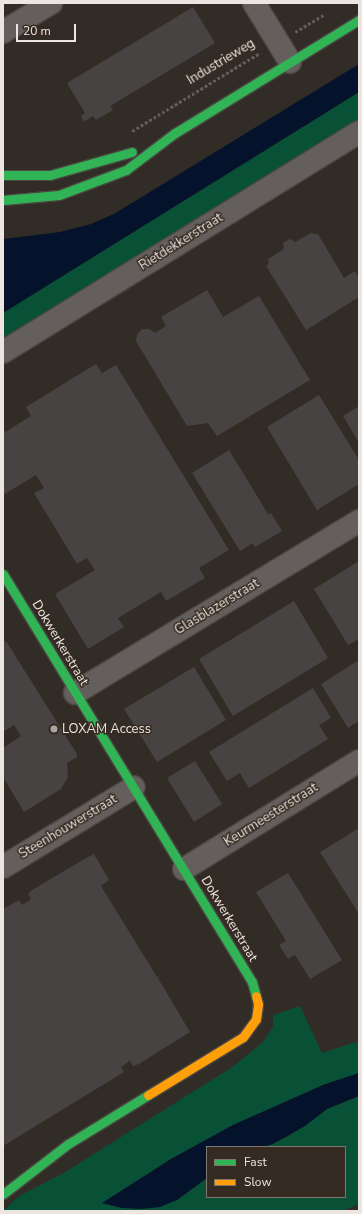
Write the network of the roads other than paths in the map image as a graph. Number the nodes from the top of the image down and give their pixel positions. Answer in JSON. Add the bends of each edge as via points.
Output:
{"nodes":[{"id":1,"x":51,"y":3,"type":"edge"},
{"id":2,"x":254,"y":3,"type":"edge"},
{"id":3,"x":359,"y":20,"type":"edge"},
{"id":4,"x":3,"y":32,"type":"edge"},
{"id":5,"x":290,"y":62,"type":"junction"},
{"id":6,"x":359,"y":132,"type":"edge"},
{"id":7,"x":175,"y":133,"type":"junction"},
{"id":8,"x":3,"y":175,"type":"edge"},
{"id":9,"x":3,"y":200,"type":"edge"},
{"id":10,"x":3,"y":352,"type":"edge"},
{"id":11,"x":359,"y":521,"type":"edge"},
{"id":12,"x":3,"y":574,"type":"edge"},
{"id":13,"x":75,"y":693,"type":"junction"},
{"id":14,"x":359,"y":761,"type":"edge"},
{"id":15,"x":134,"y":787,"type":"junction"},
{"id":16,"x":3,"y":866,"type":"edge"},
{"id":17,"x":184,"y":868,"type":"junction"},
{"id":18,"x":3,"y":1194,"type":"edge"}],
"edges":[{"from":1,"to":4,"type":"street"},
{"from":2,"to":5,"type":"street"},
{"from":3,"to":5,"type":"street"},
{"from":5,"to":7,"type":"street"},
{"from":6,"to":10,"type":"street","name":"Rietdekkerstraat"},
{"from":7,"to":8,"type":"street","via":[[120,157],[81,168],[50,175]]},
{"from":7,"to":9,"type":"street","via":[[126,170],[59,196]]},
{"from":11,"to":13,"type":"street","name":"Glasblazerstraat"},
{"from":12,"to":13,"type":"street","name":"Dokwerkerstraat"},
{"from":13,"to":15,"type":"street","name":"Dokwerkerstraat"},
{"from":14,"to":17,"type":"street","name":"Keurmeesterstraat"},
{"from":15,"to":16,"type":"street","name":"Steenhouwerstraat"},
{"from":15,"to":17,"type":"street","name":"Dokwerkerstraat"},
{"from":17,"to":18,"type":"street","name":"Dokwerkerstraat","via":[[252,982],[258,1004],[256,1019],[243,1037],[68,1144]]}]}
